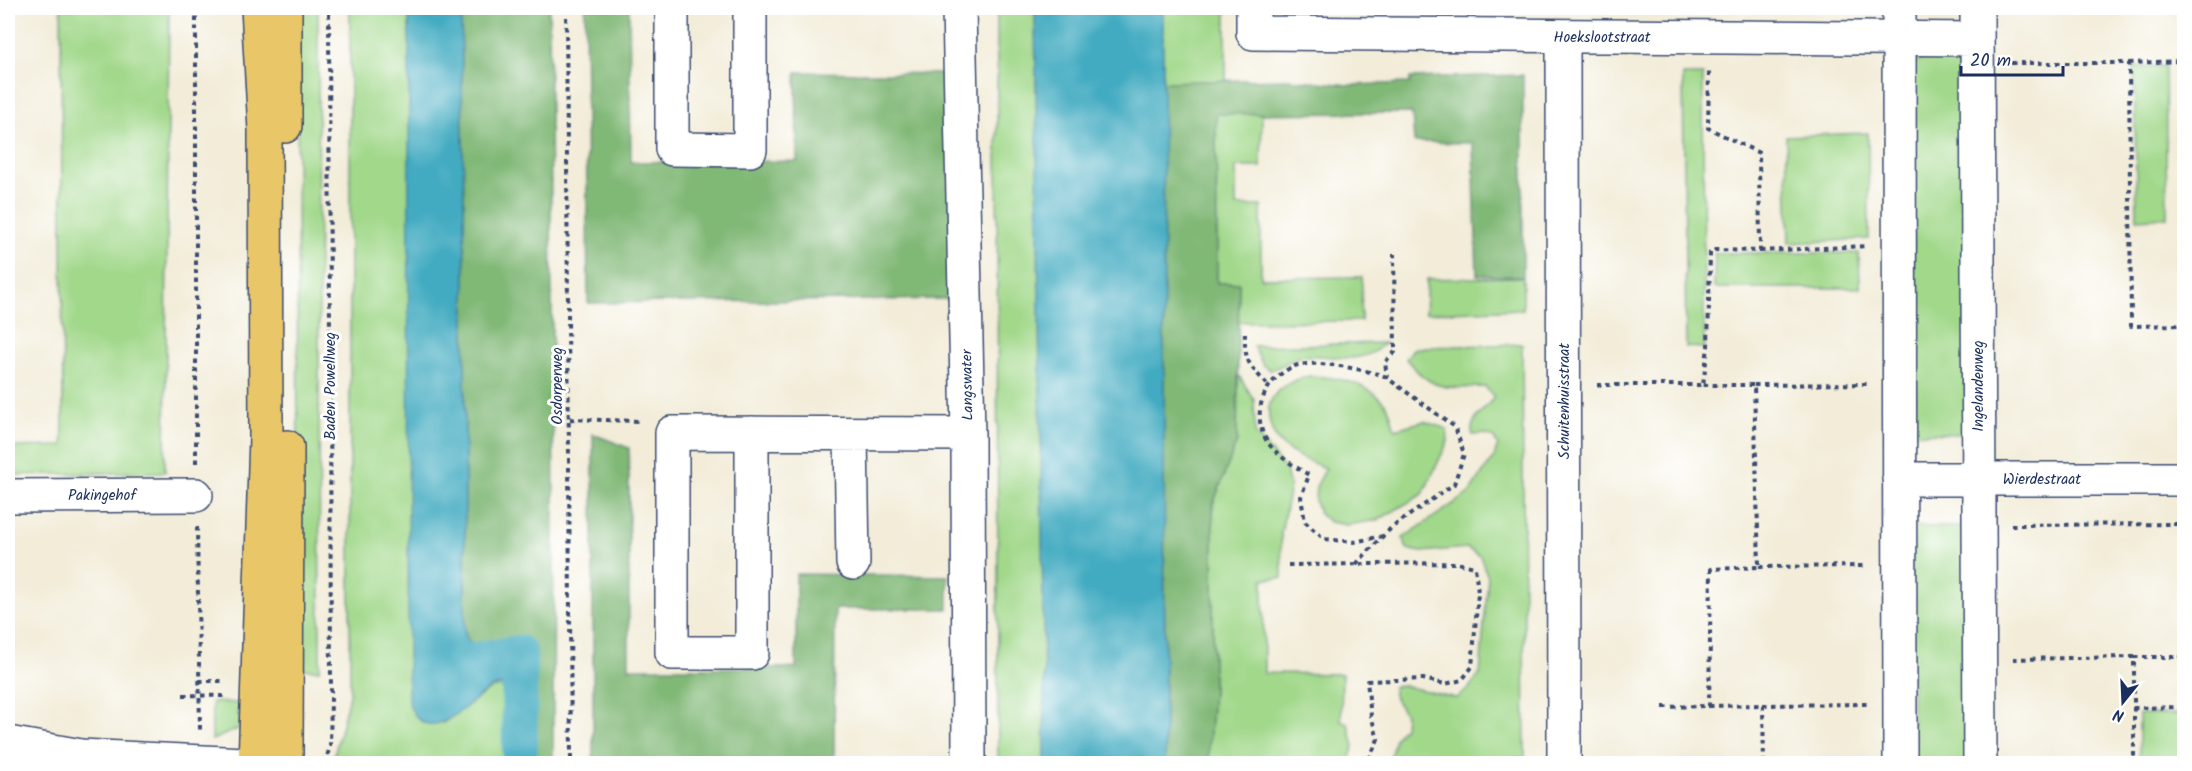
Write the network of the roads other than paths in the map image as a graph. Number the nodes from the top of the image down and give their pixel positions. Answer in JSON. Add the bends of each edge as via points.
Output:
{"nodes":[{"id":1,"x":258,"y":8,"type":"edge"},
{"id":2,"x":285,"y":8,"type":"edge"},
{"id":3,"x":672,"y":8,"type":"edge"},
{"id":4,"x":750,"y":8,"type":"edge"},
{"id":5,"x":959,"y":8,"type":"edge"},
{"id":6,"x":1253,"y":8,"type":"edge"},
{"id":7,"x":1900,"y":22,"type":"edge"},
{"id":8,"x":1977,"y":36,"type":"edge"},
{"id":9,"x":1563,"y":38,"type":"junction"},
{"id":10,"x":752,"y":433,"type":"junction"},
{"id":11,"x":851,"y":434,"type":"junction"},
{"id":12,"x":968,"y":434,"type":"junction"},
{"id":13,"x":1979,"y":478,"type":"junction"},
{"id":14,"x":1899,"y":479,"type":"junction"},
{"id":15,"x":2184,"y":479,"type":"edge"},
{"id":16,"x":196,"y":495,"type":"road end"},
{"id":17,"x":8,"y":496,"type":"edge"},
{"id":18,"x":854,"y":563,"type":"dead end"},
{"id":19,"x":8,"y":743,"type":"edge"},
{"id":20,"x":244,"y":764,"type":"edge"},
{"id":21,"x":255,"y":764,"type":"edge"},
{"id":22,"x":286,"y":764,"type":"edge"},
{"id":23,"x":969,"y":764,"type":"edge"},
{"id":24,"x":1563,"y":764,"type":"edge"},
{"id":25,"x":1900,"y":764,"type":"edge"},
{"id":26,"x":1980,"y":764,"type":"edge"}],
"edges":[{"from":1,"to":21,"type":"main road","via":[[265,130],[266,437]]},
{"from":2,"to":22,"type":"main road"},
{"from":3,"to":4,"type":"street","via":[[672,150],[750,150]]},
{"from":5,"to":12,"type":"street","name":"Langswater"},
{"from":6,"to":9,"type":"street","name":"Hoekslootstraat","via":[[1253,33]]},
{"from":7,"to":8,"type":"street","name":"Hoekslootstraat"},
{"from":7,"to":9,"type":"street","name":"Hoekslootstraat","via":[[1709,37]]},
{"from":7,"to":14,"type":"street"},
{"from":8,"to":13,"type":"street","name":"Ingelandenweg"},
{"from":9,"to":24,"type":"street","name":"Schuitenhuisstraat"},
{"from":10,"to":10,"type":"street","via":[[672,433],[672,653],[752,653]]},
{"from":10,"to":11,"type":"street"},
{"from":11,"to":12,"type":"street"},
{"from":11,"to":18,"type":"street"},
{"from":12,"to":23,"type":"street","name":"Langswater"},
{"from":13,"to":14,"type":"street","name":"Wierdestraat"},
{"from":13,"to":15,"type":"street","name":"Wierdestraat"},
{"from":13,"to":26,"type":"street","name":"Ingelandenweg"},
{"from":14,"to":25,"type":"street"},
{"from":16,"to":17,"type":"street","name":"Pakingehof"},
{"from":19,"to":20,"type":"street","via":[[81,756]]}]}
